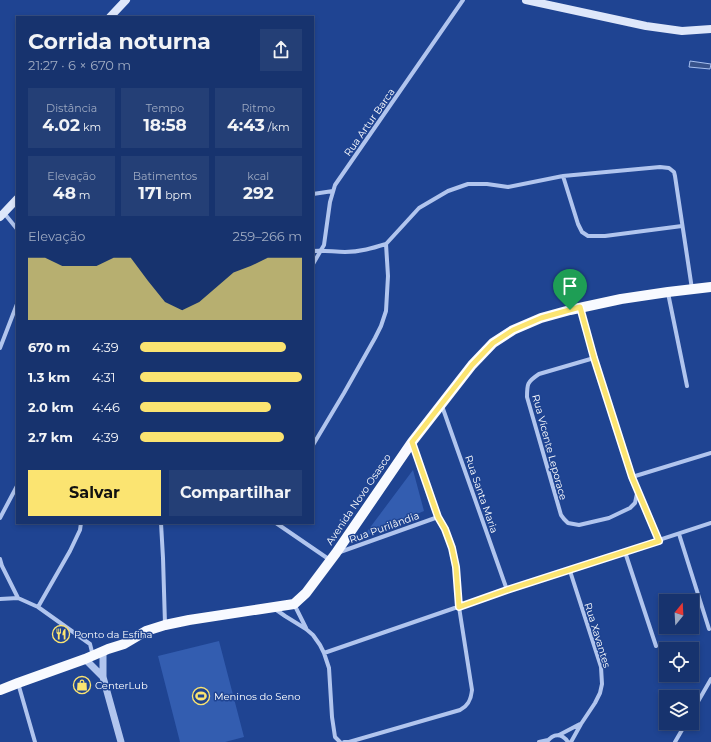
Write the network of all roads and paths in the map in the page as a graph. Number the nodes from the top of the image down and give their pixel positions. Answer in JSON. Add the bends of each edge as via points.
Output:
{"nodes":[{"id":1,"x":126,"y":0,"type":"edge"},
{"id":2,"x":463,"y":0,"type":"edge"},
{"id":3,"x":526,"y":0,"type":"edge"},
{"id":4,"x":111,"y":16,"type":"edge"},
{"id":5,"x":711,"y":29,"type":"edge"},
{"id":6,"x":563,"y":176,"type":"junction"},
{"id":7,"x":333,"y":191,"type":"junction"},
{"id":8,"x":314,"y":194,"type":"edge"},
{"id":9,"x":16,"y":200,"type":"edge"},
{"id":10,"x":2,"y":215,"type":"edge"},
{"id":11,"x":682,"y":226,"type":"junction"},
{"id":12,"x":16,"y":228,"type":"edge"},
{"id":13,"x":386,"y":244,"type":"junction"},
{"id":14,"x":314,"y":251,"type":"edge"},
{"id":15,"x":321,"y":251,"type":"junction"},
{"id":16,"x":314,"y":262,"type":"edge"},
{"id":17,"x":711,"y":287,"type":"edge"},
{"id":18,"x":692,"y":289,"type":"junction"},
{"id":19,"x":668,"y":292,"type":"junction"},
{"id":20,"x":16,"y":307,"type":"edge"},
{"id":21,"x":580,"y":307,"type":"junction"},
{"id":22,"x":0,"y":348,"type":"edge"},
{"id":23,"x":594,"y":358,"type":"junction"},
{"id":24,"x":687,"y":386,"type":"dead end"},
{"id":25,"x":441,"y":404,"type":"junction"},
{"id":26,"x":412,"y":442,"type":"junction"},
{"id":27,"x":314,"y":443,"type":"edge"},
{"id":28,"x":711,"y":452,"type":"edge"},
{"id":29,"x":632,"y":477,"type":"junction"},
{"id":30,"x":16,"y":488,"type":"edge"},
{"id":31,"x":638,"y":489,"type":"junction"},
{"id":32,"x":438,"y":517,"type":"junction"},
{"id":33,"x":0,"y":518,"type":"edge"},
{"id":34,"x":82,"y":524,"type":"edge"},
{"id":35,"x":161,"y":524,"type":"edge"},
{"id":36,"x":278,"y":524,"type":"edge"},
{"id":37,"x":711,"y":524,"type":"edge"},
{"id":38,"x":679,"y":534,"type":"junction"},
{"id":39,"x":659,"y":541,"type":"junction"},
{"id":40,"x":625,"y":552,"type":"junction"},
{"id":41,"x":333,"y":557,"type":"junction"},
{"id":42,"x":0,"y":559,"type":"edge"},
{"id":43,"x":570,"y":570,"type":"junction"},
{"id":44,"x":507,"y":590,"type":"junction"},
{"id":45,"x":18,"y":598,"type":"junction"},
{"id":46,"x":0,"y":599,"type":"edge"},
{"id":47,"x":294,"y":604,"type":"junction"},
{"id":48,"x":38,"y":607,"type":"junction"},
{"id":49,"x":273,"y":607,"type":"junction"},
{"id":50,"x":459,"y":607,"type":"junction"},
{"id":51,"x":165,"y":624,"type":"junction"},
{"id":52,"x":306,"y":629,"type":"junction"},
{"id":53,"x":709,"y":629,"type":"dead end"},
{"id":54,"x":656,"y":646,"type":"dead end"},
{"id":55,"x":324,"y":653,"type":"junction"},
{"id":56,"x":94,"y":656,"type":"junction"},
{"id":57,"x":103,"y":677,"type":"junction"},
{"id":58,"x":711,"y":679,"type":"edge"},
{"id":59,"x":18,"y":683,"type":"junction"},
{"id":60,"x":0,"y":690,"type":"edge"},
{"id":61,"x":699,"y":700,"type":"edge"},
{"id":62,"x":581,"y":724,"type":"junction"},
{"id":63,"x":682,"y":730,"type":"edge"},
{"id":64,"x":559,"y":735,"type":"junction"},
{"id":65,"x":548,"y":741,"type":"edge"},
{"id":66,"x":35,"y":742,"type":"edge"},
{"id":67,"x":121,"y":742,"type":"edge"},
{"id":68,"x":340,"y":742,"type":"edge"},
{"id":69,"x":344,"y":742,"type":"edge"},
{"id":70,"x":539,"y":742,"type":"edge"},
{"id":71,"x":568,"y":742,"type":"edge"},
{"id":72,"x":571,"y":742,"type":"edge"},
{"id":73,"x":675,"y":742,"type":"edge"}],
"edges":[{"from":1,"to":4,"type":"main road"},
{"from":2,"to":7,"type":"street","name":"Rua Artur Barca"},
{"from":3,"to":5,"type":"main road","via":[[646,26],[682,31]]},
{"from":6,"to":11,"type":"street","via":[[578,224],[582,232],[588,236]]},
{"from":6,"to":11,"type":"street","via":[[669,168],[674,172]]},
{"from":6,"to":13,"type":"street","via":[[508,187],[468,184],[448,191],[419,208]]},
{"from":7,"to":8,"type":"street"},
{"from":7,"to":15,"type":"street","name":"Rua Artur Barca"},
{"from":9,"to":10,"type":"main road"},
{"from":10,"to":12,"type":"street"},
{"from":11,"to":18,"type":"street"},
{"from":13,"to":15,"type":"street","via":[[366,250]]},
{"from":13,"to":27,"type":"street","via":[[386,311],[381,326]]},
{"from":14,"to":15,"type":"street"},
{"from":15,"to":16,"type":"street","name":"Rua Artur Barca"},
{"from":17,"to":18,"type":"main road","name":"Avenida Novo Osasco"},
{"from":18,"to":19,"type":"main road","name":"Avenida Novo Osasco"},
{"from":19,"to":21,"type":"main road","name":"Avenida Novo Osasco"},
{"from":19,"to":24,"type":"street"},
{"from":20,"to":22,"type":"street"},
{"from":21,"to":23,"type":"street"},
{"from":21,"to":25,"type":"main road","name":"Avenida Novo Osasco","via":[[541,318],[513,330],[493,343]]},
{"from":23,"to":29,"type":"street"},
{"from":23,"to":31,"type":"street","name":"Rua Vicente Leporace","via":[[539,374],[531,379],[527,386],[527,397],[561,514],[568,524],[579,525],[609,518],[630,508],[635,502]]},
{"from":25,"to":26,"type":"main road","name":"Avenida Novo Osasco"},
{"from":25,"to":44,"type":"street","name":"Rua Santa Maria"},
{"from":26,"to":32,"type":"street"},
{"from":26,"to":41,"type":"main road","name":"Avenida Novo Osasco"},
{"from":28,"to":29,"type":"street"},
{"from":29,"to":31,"type":"street"},
{"from":30,"to":33,"type":"street"},
{"from":31,"to":39,"type":"street"},
{"from":32,"to":41,"type":"street","name":"Rua Purilândia"},
{"from":32,"to":50,"type":"street","via":[[452,548]]},
{"from":34,"to":48,"type":"street","via":[[70,551]]},
{"from":35,"to":51,"type":"street"},
{"from":36,"to":41,"type":"street"},
{"from":37,"to":38,"type":"street"},
{"from":38,"to":39,"type":"street"},
{"from":38,"to":53,"type":"street"},
{"from":39,"to":40,"type":"street"},
{"from":40,"to":43,"type":"street"},
{"from":40,"to":54,"type":"street"},
{"from":41,"to":47,"type":"main road","name":"Avenida Novo Osasco","via":[[306,593]]},
{"from":42,"to":45,"type":"street"},
{"from":43,"to":44,"type":"street"},
{"from":43,"to":62,"type":"street","name":"Rua Xavantes","via":[[601,667],[600,693]]},
{"from":44,"to":50,"type":"street"},
{"from":45,"to":46,"type":"street"},
{"from":45,"to":48,"type":"street"},
{"from":47,"to":49,"type":"main road"},
{"from":47,"to":52,"type":"street"},
{"from":48,"to":56,"type":"street","via":[[90,644]]},
{"from":49,"to":51,"type":"main road"},
{"from":49,"to":52,"type":"street"},
{"from":50,"to":55,"type":"street"},
{"from":50,"to":69,"type":"street","via":[[472,690],[468,704],[460,710]]},
{"from":51,"to":56,"type":"main road","via":[[146,630],[124,644]]},
{"from":52,"to":55,"type":"street"},
{"from":55,"to":68,"type":"street","via":[[329,668],[335,737]]},
{"from":56,"to":57,"type":"street"},
{"from":56,"to":57,"type":"street"},
{"from":56,"to":59,"type":"main road"},
{"from":57,"to":67,"type":"street"},
{"from":58,"to":61,"type":"street"},
{"from":59,"to":60,"type":"main road"},
{"from":59,"to":66,"type":"street"},
{"from":62,"to":64,"type":"street","name":"Rua Xavantes"},
{"from":62,"to":72,"type":"street","name":"Rua Xavantes"},
{"from":63,"to":73,"type":"street"},
{"from":64,"to":65,"type":"street","name":"Rua Xavantes","via":[[552,736]]},
{"from":64,"to":71,"type":"street"},
{"from":65,"to":70,"type":"street","name":"Rua Xavantes"}]}
